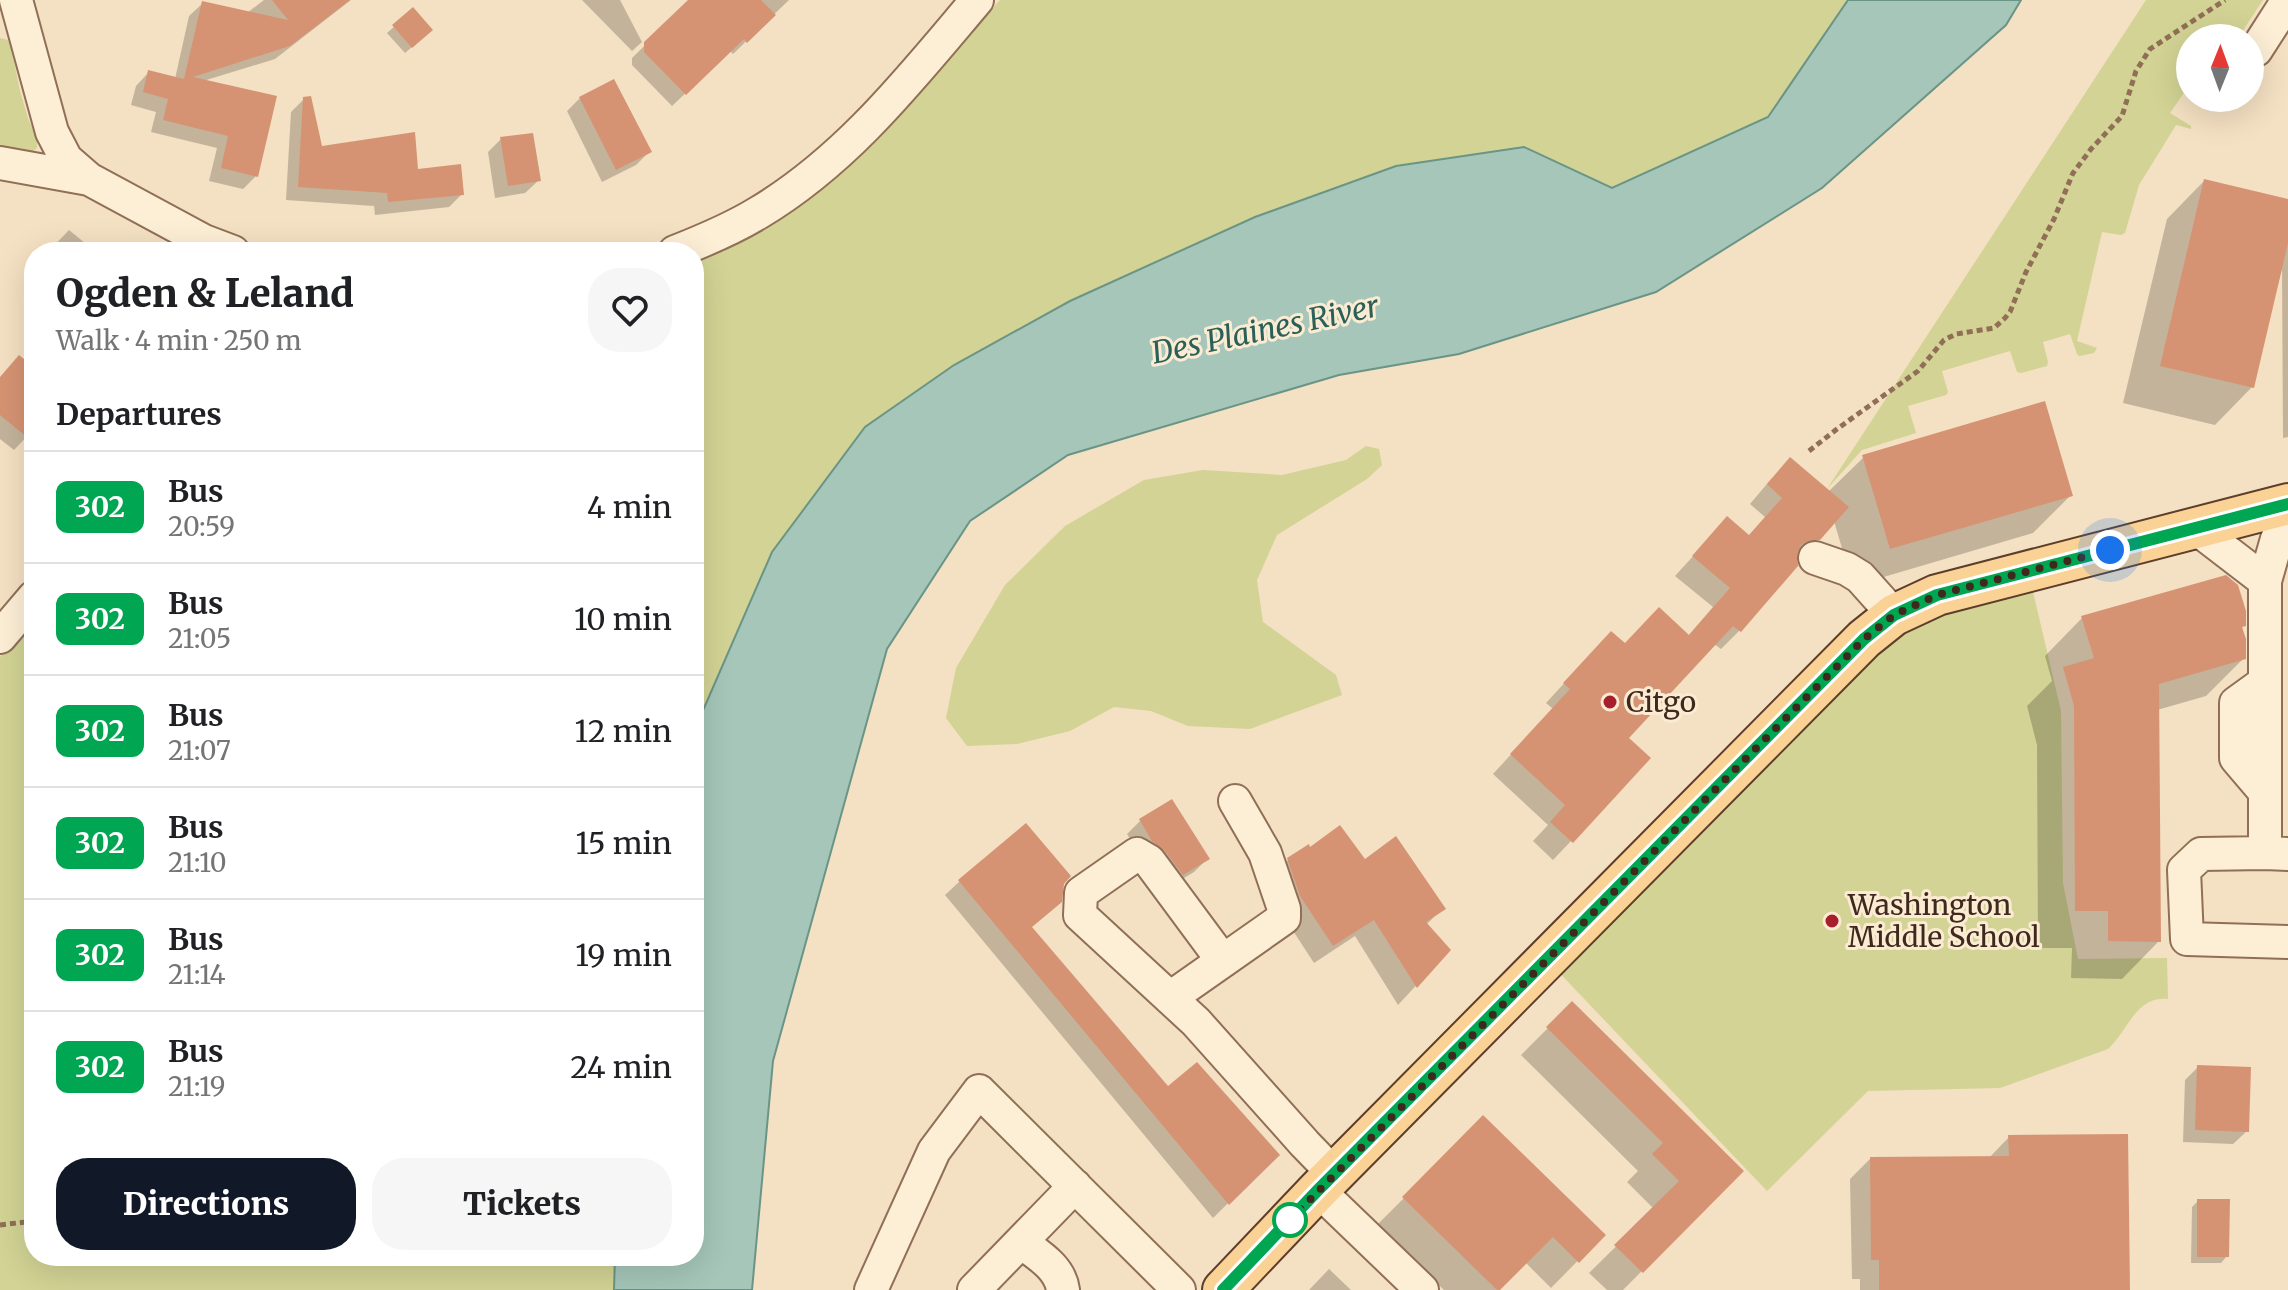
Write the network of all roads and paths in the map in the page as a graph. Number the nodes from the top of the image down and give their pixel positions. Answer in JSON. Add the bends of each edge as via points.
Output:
{"nodes":[{"id":1,"x":977,"y":0,"type":"edge"},
{"id":2,"x":2225,"y":0,"type":"edge"},
{"id":3,"x":2288,"y":0,"type":"edge"},
{"id":4,"x":15,"y":5,"type":"edge"},
{"id":5,"x":2264,"y":38,"type":"edge"},
{"id":6,"x":0,"y":163,"type":"edge"},
{"id":7,"x":89,"y":179,"type":"junction"},
{"id":8,"x":207,"y":242,"type":"edge"},
{"id":9,"x":699,"y":242,"type":"edge"},
{"id":10,"x":1809,"y":451,"type":"dead end"},
{"id":11,"x":2288,"y":504,"type":"edge"},
{"id":12,"x":2288,"y":513,"type":"edge"},
{"id":13,"x":2196,"y":528,"type":"junction"},
{"id":14,"x":1815,"y":558,"type":"dead end"},
{"id":15,"x":2265,"y":581,"type":"junction"},
{"id":16,"x":24,"y":609,"type":"edge"},
{"id":17,"x":1894,"y":615,"type":"junction"},
{"id":18,"x":0,"y":637,"type":"edge"},
{"id":19,"x":1235,"y":801,"type":"dead end"},
{"id":20,"x":2276,"y":853,"type":"edge"},
{"id":21,"x":2288,"y":942,"type":"edge"},
{"id":22,"x":1223,"y":961,"type":"junction"},
{"id":23,"x":1170,"y":998,"type":"junction"},
{"id":24,"x":1326,"y":1182,"type":"junction"},
{"id":25,"x":1075,"y":1186,"type":"junction"},
{"id":26,"x":24,"y":1222,"type":"edge"},
{"id":27,"x":0,"y":1225,"type":"edge"},
{"id":28,"x":1021,"y":1242,"type":"junction"},
{"id":29,"x":871,"y":1290,"type":"edge"},
{"id":30,"x":974,"y":1290,"type":"edge"},
{"id":31,"x":1063,"y":1290,"type":"edge"},
{"id":32,"x":1179,"y":1290,"type":"edge"},
{"id":33,"x":1223,"y":1290,"type":"edge"},
{"id":34,"x":1422,"y":1290,"type":"edge"}],
"edges":[{"from":1,"to":9,"type":"street","via":[[855,140],[758,213]]},
{"from":2,"to":10,"type":"path","via":[[2144,55],[2122,116],[2073,173],[2005,318],[1994,328],[1944,340],[1918,371]]},
{"from":3,"to":5,"type":"street"},
{"from":4,"to":7,"type":"street","via":[[52,132],[66,159]]},
{"from":6,"to":7,"type":"street"},
{"from":7,"to":8,"type":"street"},
{"from":11,"to":13,"type":"main road"},
{"from":12,"to":15,"type":"street"},
{"from":13,"to":15,"type":"street"},
{"from":13,"to":17,"type":"main road","via":[[1937,595]]},
{"from":14,"to":17,"type":"street","via":[[1860,577]]},
{"from":15,"to":20,"type":"street","via":[[2265,682],[2236,703],[2236,758],[2265,792]]},
{"from":16,"to":18,"type":"street"},
{"from":17,"to":24,"type":"main road","via":[[1864,639]]},
{"from":19,"to":22,"type":"street","via":[[1265,853],[1284,918]]},
{"from":20,"to":21,"type":"street","via":[[2201,854],[2184,870],[2187,939]]},
{"from":22,"to":23,"type":"street"},
{"from":22,"to":23,"type":"street","via":[[1149,861],[1137,854],[1081,893],[1080,915]]},
{"from":23,"to":24,"type":"street","via":[[1280,1117]]},
{"from":24,"to":33,"type":"main road"},
{"from":24,"to":34,"type":"street"},
{"from":25,"to":28,"type":"street"},
{"from":25,"to":29,"type":"street","via":[[979,1091],[934,1151]]},
{"from":25,"to":32,"type":"street"},
{"from":26,"to":27,"type":"path"},
{"from":28,"to":30,"type":"street"},
{"from":28,"to":31,"type":"street","via":[[1055,1268]]}]}
